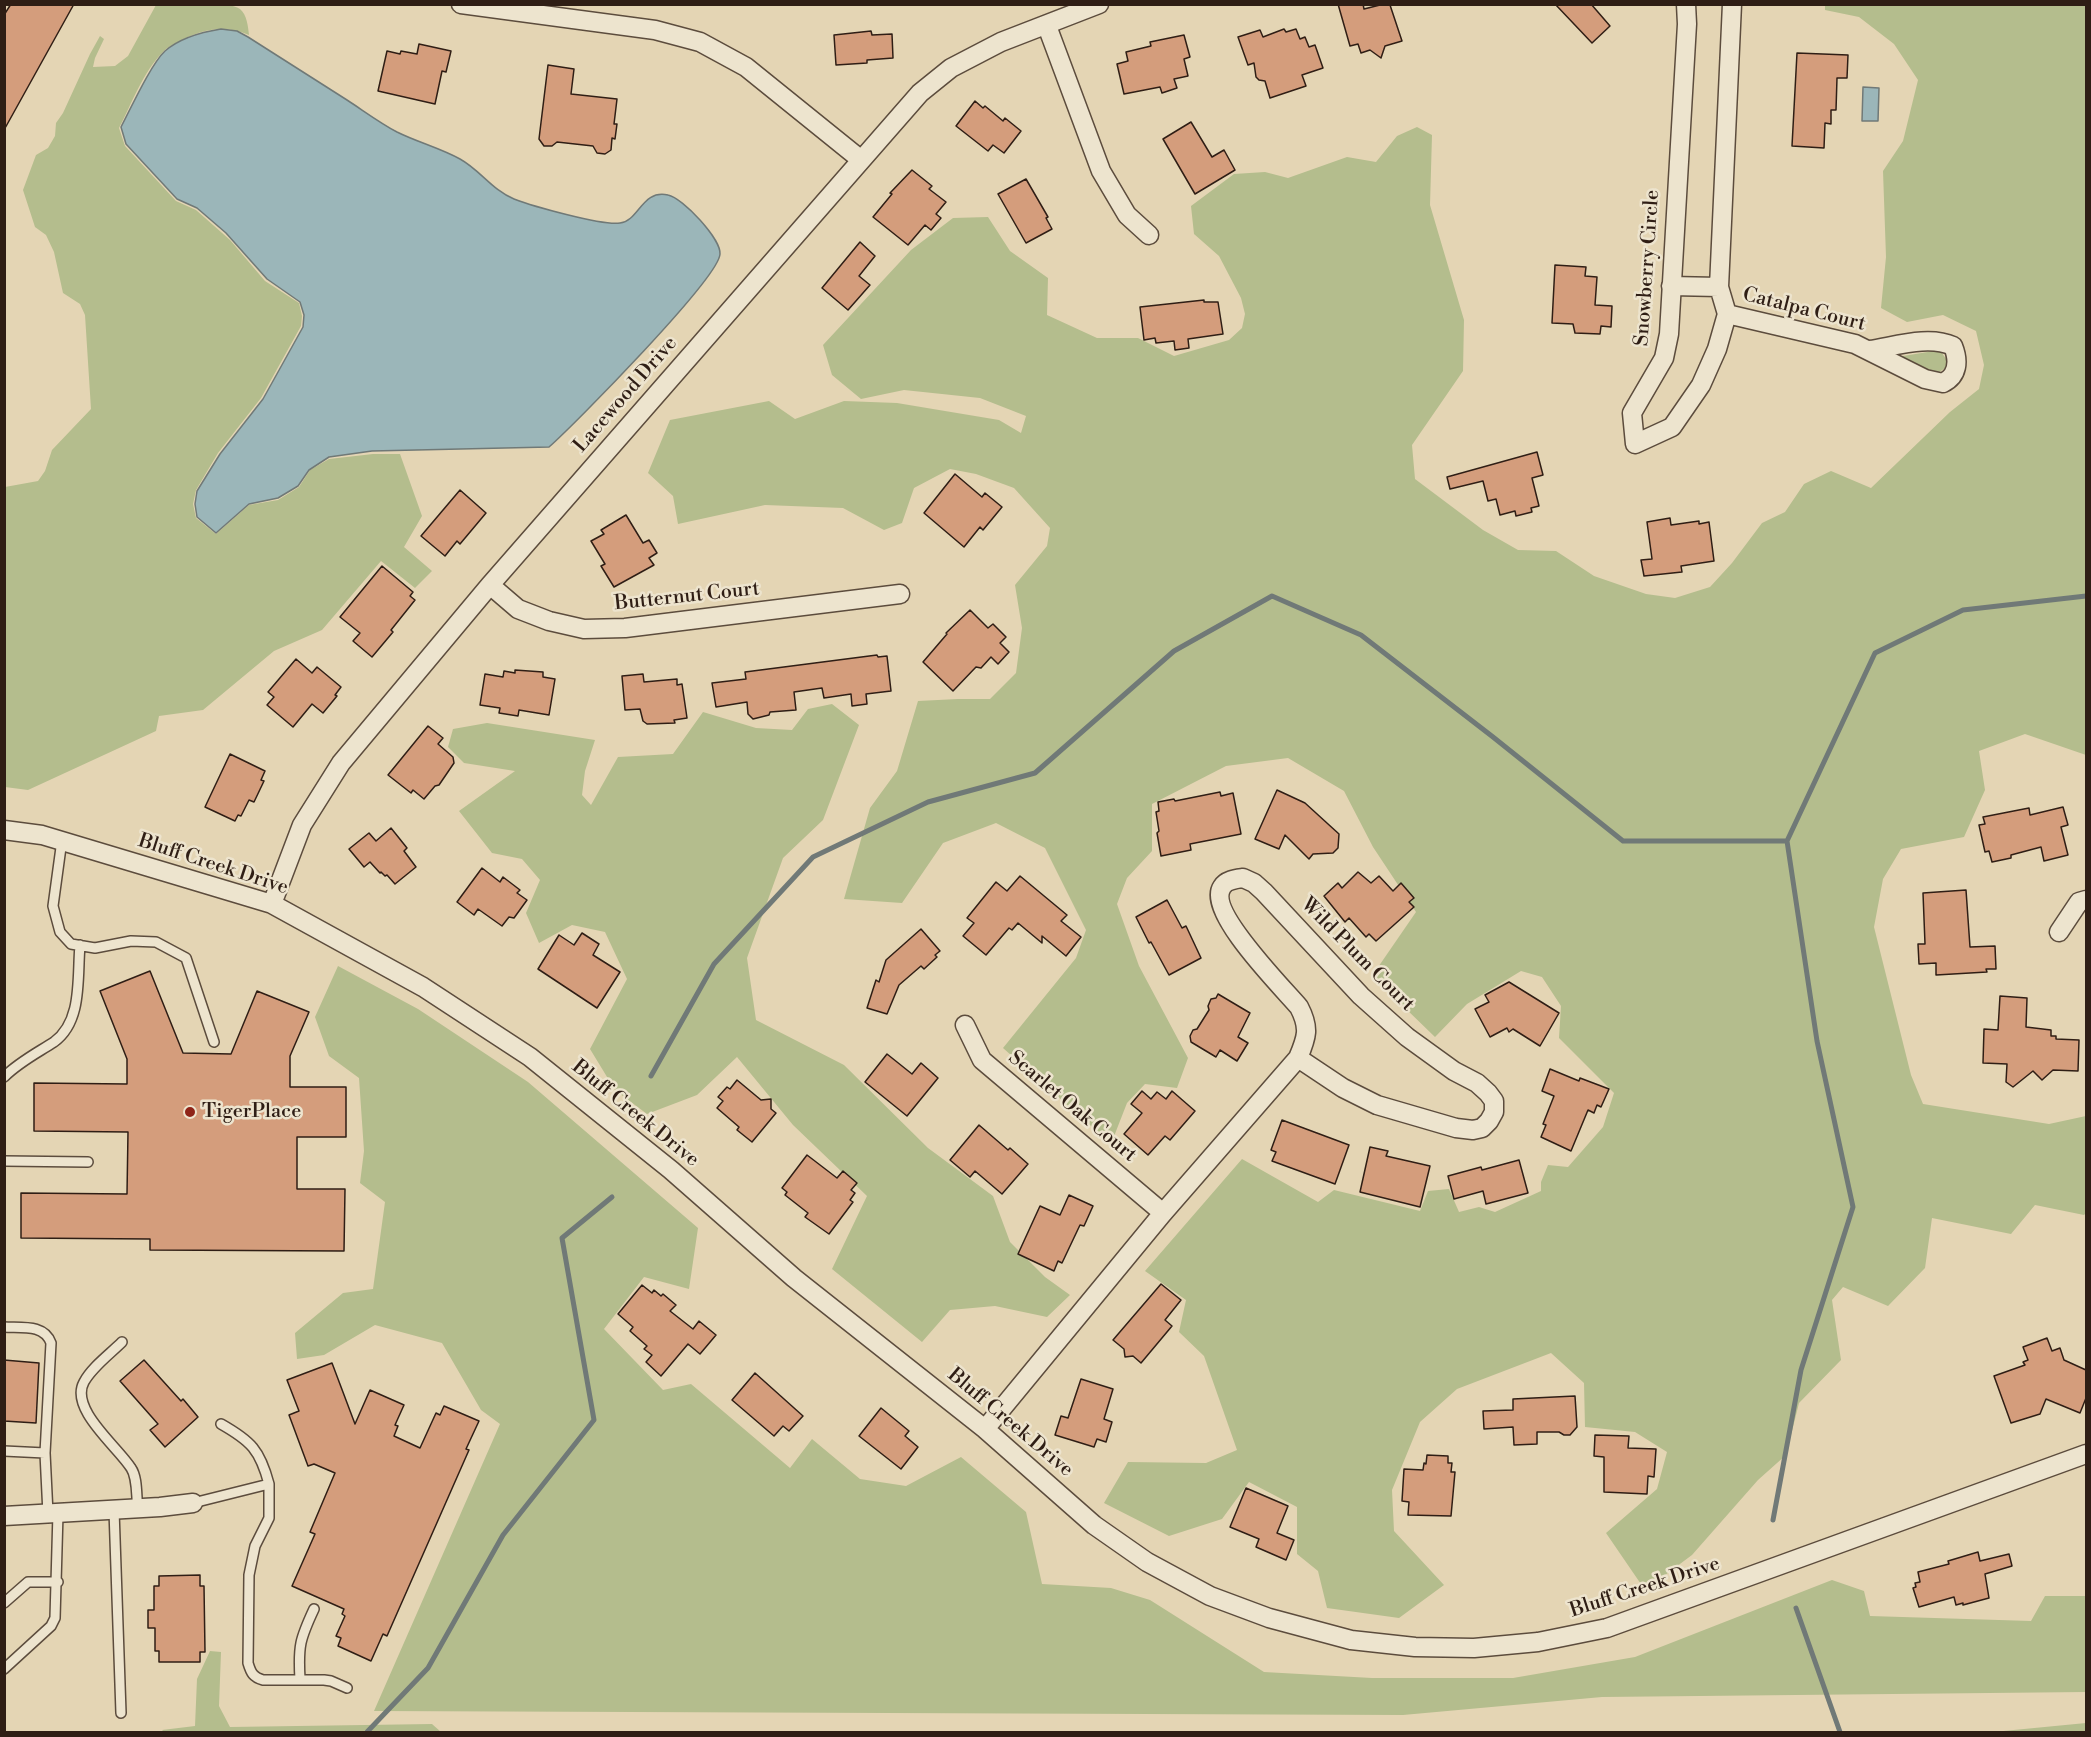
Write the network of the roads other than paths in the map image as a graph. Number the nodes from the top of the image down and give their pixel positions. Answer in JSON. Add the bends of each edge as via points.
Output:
{"nodes":[{"id":1,"x":461,"y":4,"type":"edge"},
{"id":2,"x":1100,"y":4,"type":"edge"},
{"id":3,"x":1686,"y":4,"type":"edge"},
{"id":4,"x":1732,"y":4,"type":"edge"},
{"id":5,"x":573,"y":11,"type":"edge"},
{"id":6,"x":1047,"y":26,"type":"junction"},
{"id":7,"x":860,"y":159,"type":"junction"},
{"id":8,"x":1149,"y":235,"type":"dead end"},
{"id":9,"x":1671,"y":286,"type":"junction"},
{"id":10,"x":1719,"y":287,"type":"junction"},
{"id":11,"x":1727,"y":314,"type":"junction"},
{"id":12,"x":1870,"y":350,"type":"dead end"},
{"id":13,"x":490,"y":585,"type":"junction"},
{"id":14,"x":900,"y":594,"type":"dead end"},
{"id":15,"x":4,"y":830,"type":"edge"},
{"id":16,"x":62,"y":840,"type":"junction"},
{"id":17,"x":2086,"y":900,"type":"edge"},
{"id":18,"x":272,"y":904,"type":"junction"},
{"id":19,"x":2059,"y":932,"type":"dead end"},
{"id":20,"x":80,"y":945,"type":"junction"},
{"id":21,"x":965,"y":1025,"type":"dead end"},
{"id":22,"x":214,"y":1042,"type":"dead end"},
{"id":23,"x":1298,"y":1058,"type":"junction"},
{"id":24,"x":4,"y":1077,"type":"edge"},
{"id":25,"x":4,"y":1161,"type":"edge"},
{"id":26,"x":88,"y":1162,"type":"dead end"},
{"id":27,"x":1163,"y":1214,"type":"junction"},
{"id":28,"x":4,"y":1327,"type":"edge"},
{"id":29,"x":122,"y":1342,"type":"dead end"},
{"id":30,"x":221,"y":1424,"type":"dead end"},
{"id":31,"x":985,"y":1429,"type":"junction"},
{"id":32,"x":4,"y":1451,"type":"edge"},
{"id":33,"x":45,"y":1453,"type":"junction"},
{"id":34,"x":2086,"y":1454,"type":"edge"},
{"id":35,"x":269,"y":1484,"type":"junction"},
{"id":36,"x":193,"y":1503,"type":"joint"},
{"id":37,"x":138,"y":1509,"type":"junction"},
{"id":38,"x":114,"y":1510,"type":"junction"},
{"id":39,"x":53,"y":1514,"type":"junction"},
{"id":40,"x":4,"y":1516,"type":"edge"},
{"id":41,"x":58,"y":1582,"type":"junction"},
{"id":42,"x":4,"y":1604,"type":"edge"},
{"id":43,"x":314,"y":1609,"type":"dead end"},
{"id":44,"x":4,"y":1669,"type":"edge"},
{"id":45,"x":300,"y":1679,"type":"junction"},
{"id":46,"x":347,"y":1688,"type":"dead end"},
{"id":47,"x":121,"y":1713,"type":"dead end"}],
"edges":[{"from":1,"to":5,"type":"street"},
{"from":2,"to":6,"type":"street","name":"Lacewood Drive"},
{"from":3,"to":9,"type":"street","name":"Snowberry Circle"},
{"from":4,"to":10,"type":"street"},
{"from":5,"to":7,"type":"street","via":[[700,42],[746,67]]},
{"from":6,"to":7,"type":"street","name":"Lacewood Drive","via":[[1001,42],[951,68],[920,93]]},
{"from":6,"to":8,"type":"street","via":[[1101,171],[1127,215]]},
{"from":7,"to":13,"type":"street","name":"Lacewood Drive"},
{"from":9,"to":10,"type":"street"},
{"from":9,"to":11,"type":"street","name":"Snowberry Circle","via":[[1664,358],[1632,413],[1635,444],[1672,427],[1701,385]]},
{"from":10,"to":11,"type":"street"},
{"from":11,"to":12,"type":"street","name":"Catalpa Court"},
{"from":13,"to":14,"type":"street","name":"Butternut Court","via":[[518,609],[584,629],[625,628]]},
{"from":13,"to":18,"type":"street","name":"Lacewood Drive","via":[[341,763],[302,825]]},
{"from":15,"to":16,"type":"street","name":"Bluff Creek Drive"},
{"from":16,"to":18,"type":"street","name":"Bluff Creek Drive"},
{"from":16,"to":20,"type":"lane","via":[[53,906],[60,932],[71,944]]},
{"from":17,"to":19,"type":"street","via":[[2079,902]]},
{"from":18,"to":31,"type":"street","name":"Bluff Creek Drive","via":[[423,987],[530,1057],[670,1170],[794,1278]]},
{"from":20,"to":22,"type":"lane","via":[[95,948],[131,941],[156,942],[186,958]]},
{"from":20,"to":24,"type":"lane","via":[[74,1013],[66,1031]]},
{"from":21,"to":27,"type":"street","name":"Scarlet Oak Court","via":[[982,1060]]},
{"from":23,"to":23,"type":"street","name":"Wild Plum Court","via":[[1343,1088],[1377,1104],[1456,1128],[1482,1128],[1494,1112],[1494,1101],[1488,1092],[1407,1037],[1361,996],[1254,883],[1243,878],[1231,880],[1220,892],[1222,910],[1232,928],[1305,1018],[1307,1036]]},
{"from":23,"to":27,"type":"street","name":"Wild Plum Court"},
{"from":25,"to":26,"type":"lane"},
{"from":27,"to":31,"type":"street","name":"Wild Plum Court"},
{"from":28,"to":33,"type":"lane","via":[[36,1329],[51,1343]]},
{"from":29,"to":37,"type":"lane","via":[[88,1376],[81,1391],[82,1403],[94,1424],[133,1470]]},
{"from":30,"to":35,"type":"lane","via":[[255,1449]]},
{"from":31,"to":34,"type":"street","name":"Bluff Creek Drive","via":[[1094,1525],[1147,1562],[1210,1596],[1269,1618],[1351,1640],[1415,1647],[1474,1648],[1538,1642],[1607,1628]]},
{"from":32,"to":33,"type":"lane"},
{"from":33,"to":39,"type":"lane"},
{"from":35,"to":36,"type":"lane"},
{"from":35,"to":45,"type":"lane","via":[[269,1518],[255,1546],[249,1575],[249,1663],[255,1677],[263,1680]]},
{"from":36,"to":37,"type":"street"},
{"from":37,"to":38,"type":"street"},
{"from":38,"to":39,"type":"street"},
{"from":38,"to":47,"type":"lane"},
{"from":39,"to":40,"type":"street"},
{"from":39,"to":41,"type":"lane"},
{"from":41,"to":42,"type":"lane","via":[[28,1582]]},
{"from":41,"to":44,"type":"lane","via":[[57,1612],[51,1626]]},
{"from":43,"to":45,"type":"lane","via":[[298,1651]]},
{"from":45,"to":46,"type":"lane","via":[[332,1681]]}]}
